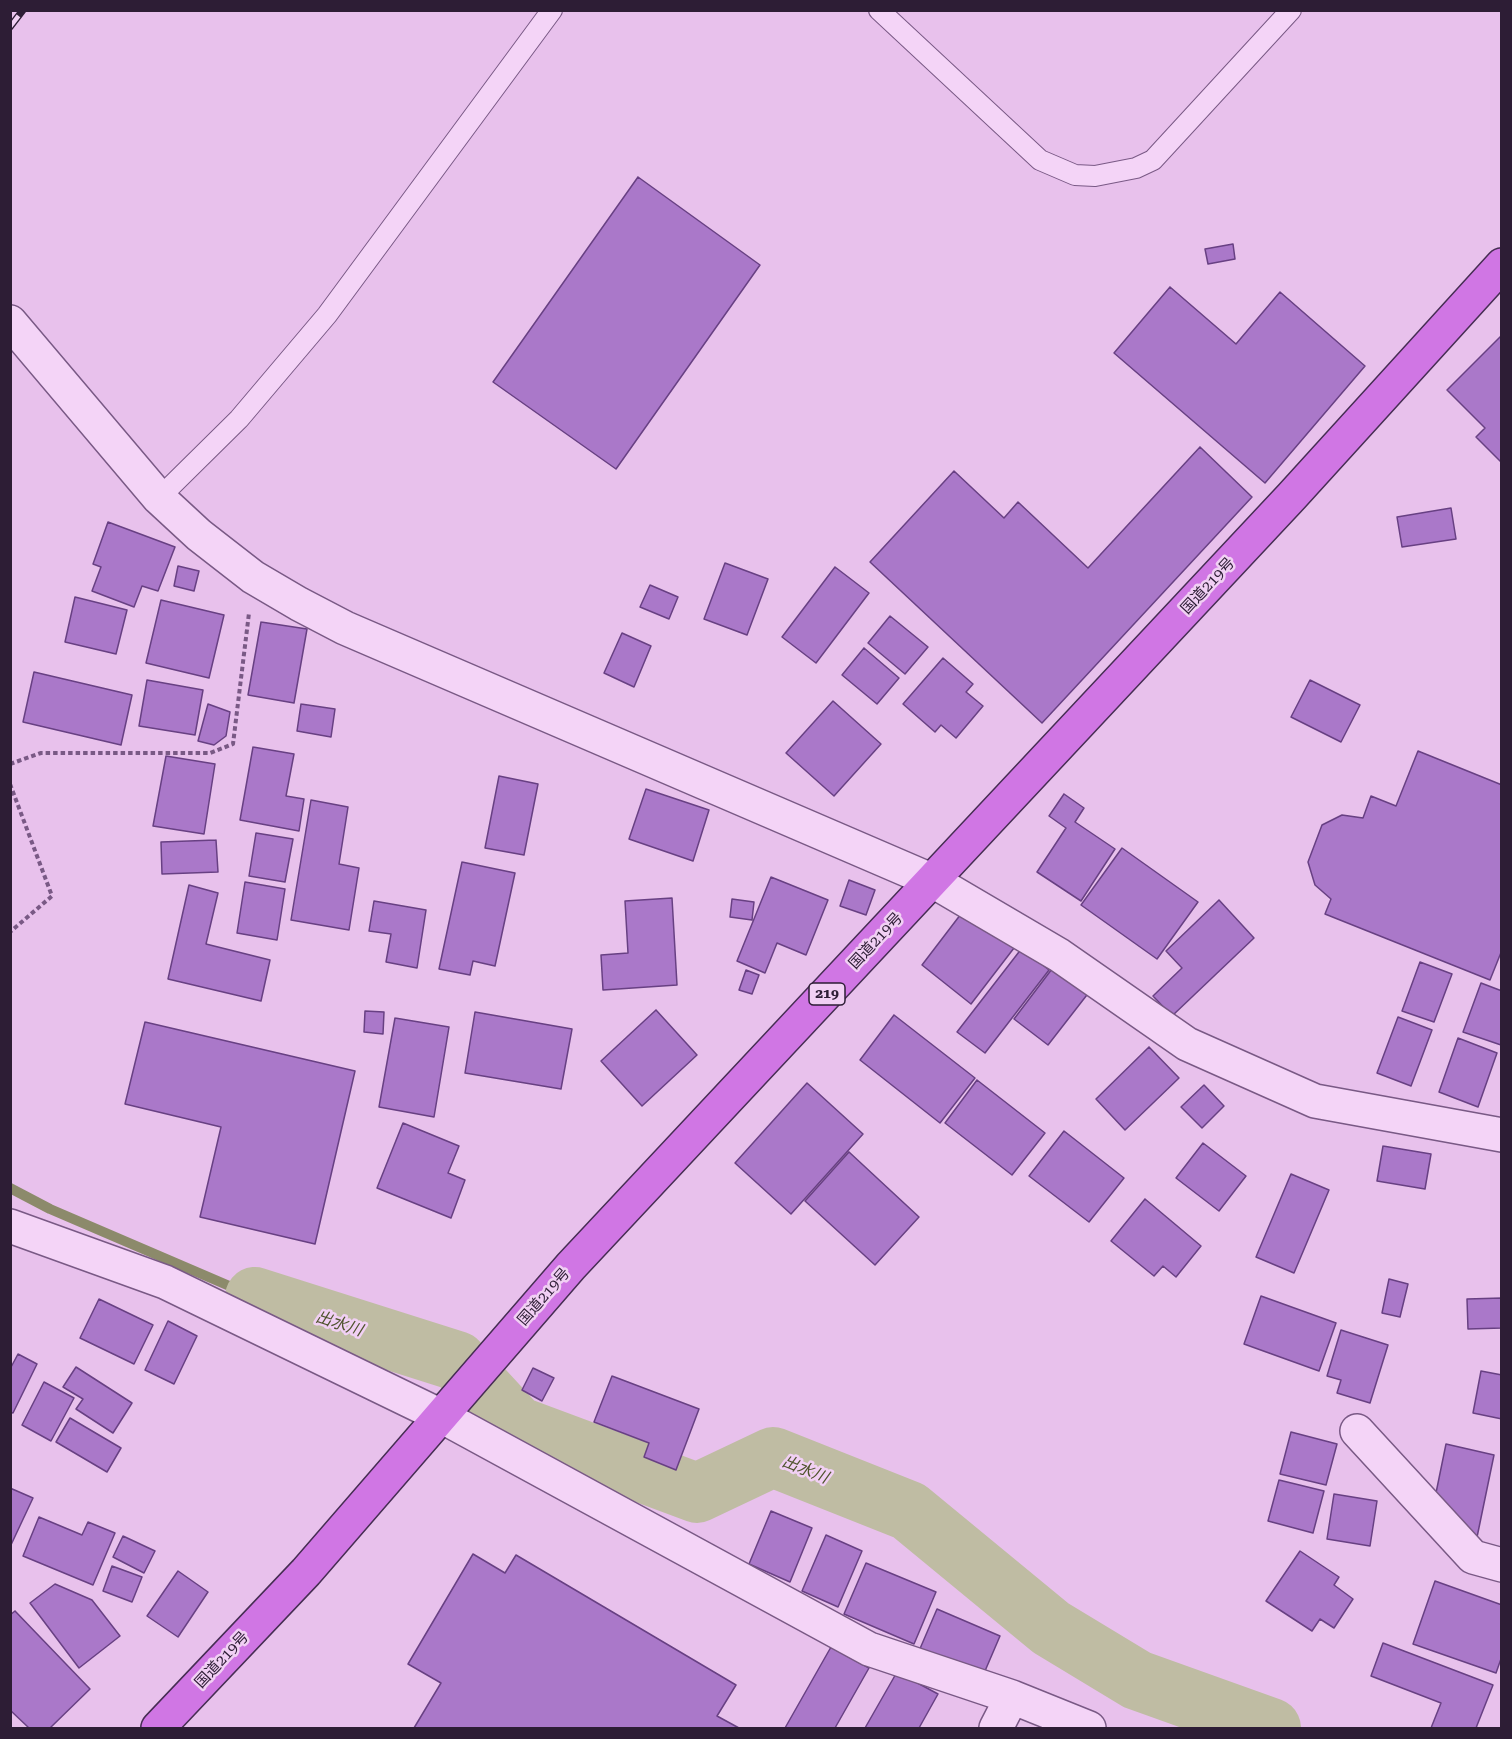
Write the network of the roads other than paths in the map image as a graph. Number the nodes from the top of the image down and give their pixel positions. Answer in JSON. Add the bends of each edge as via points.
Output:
{"nodes":[{"id":1,"x":552,"y":10,"type":"edge"},
{"id":2,"x":879,"y":10,"type":"edge"},
{"id":3,"x":1291,"y":10,"type":"edge"},
{"id":4,"x":1502,"y":265,"type":"edge"},
{"id":5,"x":10,"y":322,"type":"edge"},
{"id":6,"x":159,"y":498,"type":"junction"},
{"id":7,"x":933,"y":881,"type":"junction"},
{"id":8,"x":1502,"y":1135,"type":"edge"},
{"id":9,"x":10,"y":1226,"type":"edge"},
{"id":10,"x":441,"y":1416,"type":"junction"},
{"id":11,"x":1357,"y":1431,"type":"dead end"},
{"id":12,"x":1502,"y":1565,"type":"edge"},
{"id":13,"x":1012,"y":1697,"type":"junction"},
{"id":14,"x":158,"y":1728,"type":"edge"},
{"id":15,"x":996,"y":1728,"type":"edge"},
{"id":16,"x":1089,"y":1728,"type":"edge"}],
"edges":[{"from":1,"to":6,"type":"lane","via":[[327,315],[239,419]]},
{"from":2,"to":3,"type":"lane","via":[[1040,160],[1075,175],[1095,176],[1136,168],[1153,160]]},
{"from":4,"to":7,"type":"highway","name":"国道219号","number":"219"},
{"from":5,"to":6,"type":"street"},
{"from":6,"to":7,"type":"street","via":[[199,536],[253,577],[345,628]]},
{"from":7,"to":8,"type":"street","via":[[1059,955],[1187,1044],[1315,1101]]},
{"from":7,"to":10,"type":"highway","name":"国道219号","number":"219","via":[[571,1266]]},
{"from":9,"to":10,"type":"street","via":[[165,1282]]},
{"from":10,"to":13,"type":"street","via":[[869,1649]]},
{"from":10,"to":14,"type":"highway","name":"国道219号","number":"219","via":[[306,1572]]},
{"from":11,"to":12,"type":"street","via":[[1473,1557]]},
{"from":13,"to":15,"type":"street"},
{"from":13,"to":16,"type":"street"}]}
